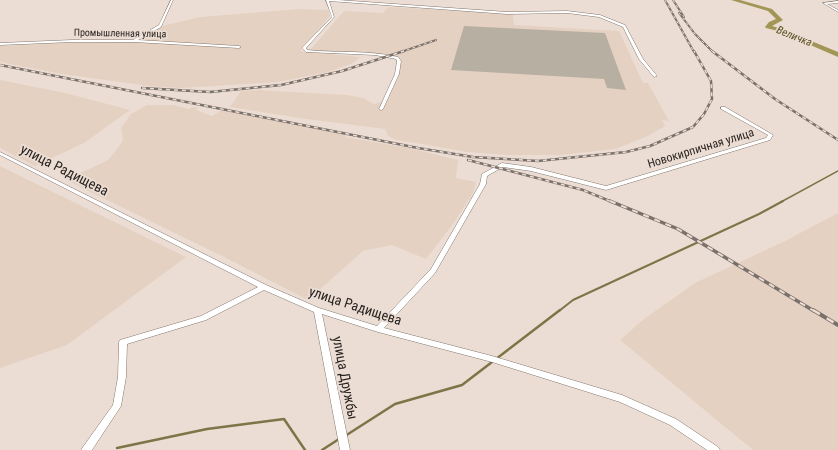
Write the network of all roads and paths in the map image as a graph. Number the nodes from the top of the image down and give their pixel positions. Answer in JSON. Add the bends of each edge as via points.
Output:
{"nodes":[{"id":1,"x":172,"y":0,"type":"edge"},
{"id":2,"x":327,"y":0,"type":"edge"},
{"id":3,"x":838,"y":1,"type":"edge"},
{"id":4,"x":838,"y":11,"type":"edge"},
{"id":5,"x":134,"y":41,"type":"junction"},
{"id":6,"x":0,"y":44,"type":"edge"},
{"id":7,"x":239,"y":47,"type":"dead end"},
{"id":8,"x":655,"y":76,"type":"dead end"},
{"id":9,"x":724,"y":108,"type":"dead end"},
{"id":10,"x":381,"y":109,"type":"dead end"},
{"id":11,"x":0,"y":153,"type":"edge"},
{"id":12,"x":264,"y":287,"type":"junction"},
{"id":13,"x":317,"y":310,"type":"junction"},
{"id":14,"x":378,"y":329,"type":"junction"},
{"id":15,"x":86,"y":450,"type":"edge"},
{"id":16,"x":345,"y":450,"type":"edge"},
{"id":17,"x":715,"y":450,"type":"edge"}],
"edges":[{"from":1,"to":5,"type":"street","via":[[160,26]]},
{"from":2,"to":8,"type":"street","via":[[507,12],[567,12],[600,16],[624,26],[641,59]]},
{"from":2,"to":10,"type":"street","via":[[333,17],[304,48],[306,51],[397,58],[397,74]]},
{"from":3,"to":4,"type":"street","via":[[824,3]]},
{"from":5,"to":6,"type":"street","name":"Промышленная улица"},
{"from":5,"to":7,"type":"street","name":"Промышленная улица"},
{"from":9,"to":14,"type":"street","name":"Новокирпичная улица","via":[[771,135],[768,139],[606,188],[531,169],[502,165],[484,175],[483,184],[433,271]]},
{"from":11,"to":12,"type":"street","name":"улица Радищева"},
{"from":12,"to":13,"type":"street","name":"улица Радищева"},
{"from":12,"to":15,"type":"street","via":[[203,318],[123,342],[122,377],[117,406]]},
{"from":13,"to":14,"type":"street","name":"улица Радищева"},
{"from":13,"to":16,"type":"street","name":"улица Дружбы"},
{"from":14,"to":17,"type":"street","name":"улица Радищева","via":[[492,359],[622,399],[673,422]]}]}
